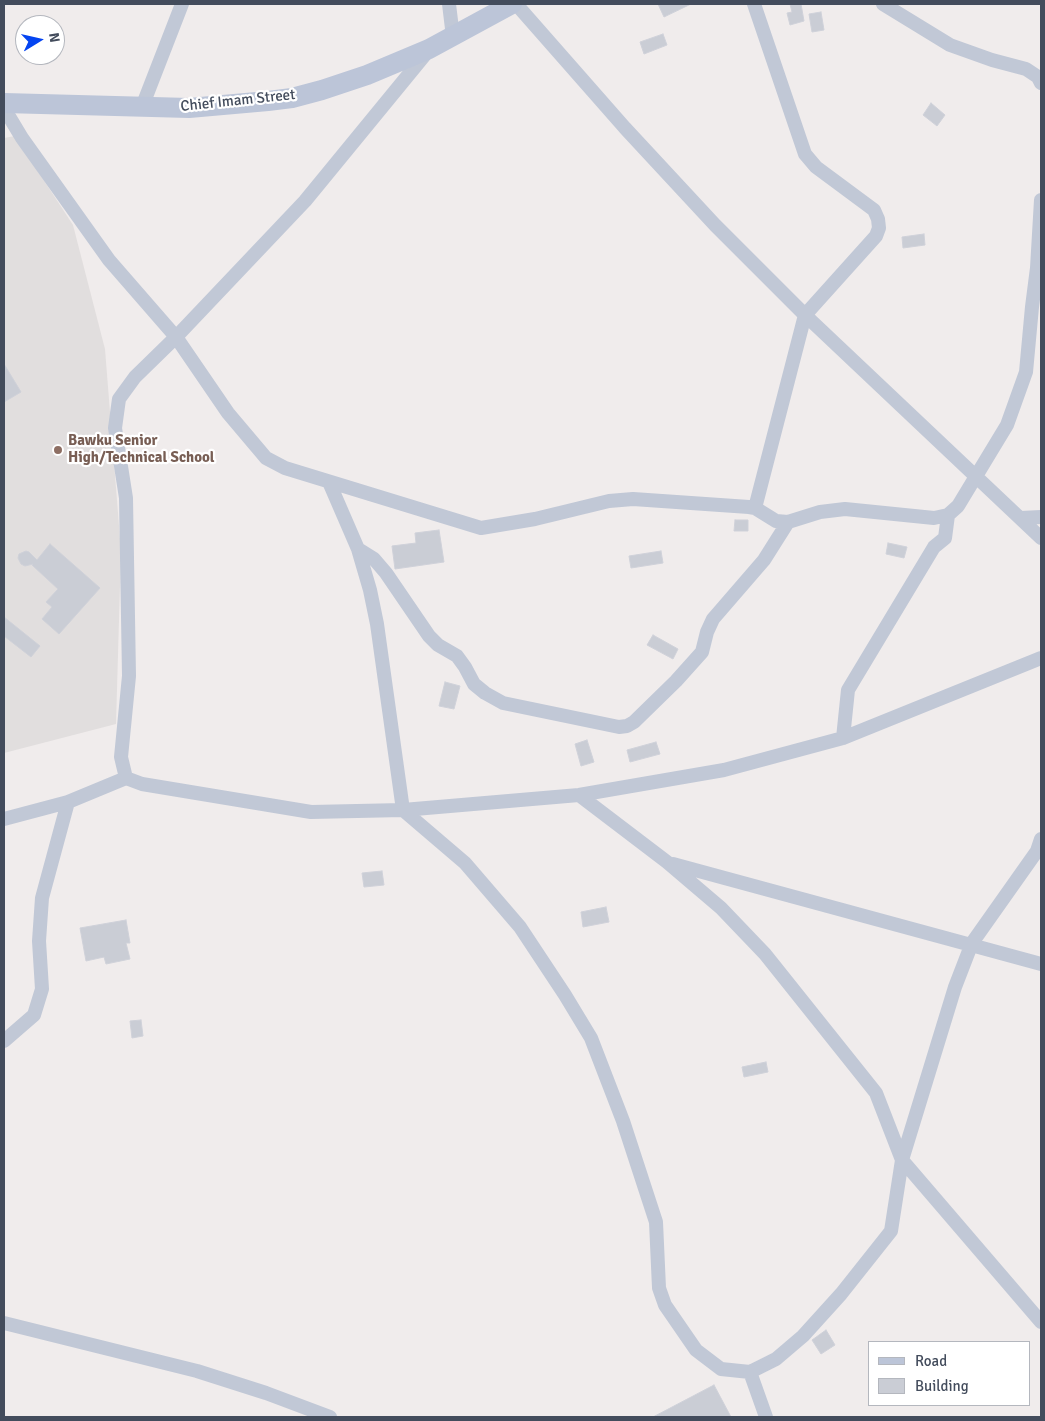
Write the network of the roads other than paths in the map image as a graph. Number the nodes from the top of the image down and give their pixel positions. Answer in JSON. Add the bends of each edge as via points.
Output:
{"nodes":[{"id":1,"x":182,"y":4,"type":"edge"},
{"id":2,"x":449,"y":4,"type":"edge"},
{"id":3,"x":514,"y":4,"type":"edge"},
{"id":4,"x":754,"y":4,"type":"edge"},
{"id":5,"x":883,"y":4,"type":"edge"},
{"id":6,"x":453,"y":37,"type":"junction"},
{"id":7,"x":429,"y":49,"type":"junction"},
{"id":8,"x":1041,"y":83,"type":"edge"},
{"id":9,"x":4,"y":103,"type":"edge"},
{"id":10,"x":142,"y":107,"type":"junction"},
{"id":11,"x":4,"y":108,"type":"edge"},
{"id":12,"x":1041,"y":200,"type":"edge"},
{"id":13,"x":805,"y":315,"type":"junction"},
{"id":14,"x":176,"y":337,"type":"junction"},
{"id":15,"x":978,"y":476,"type":"junction"},
{"id":16,"x":329,"y":482,"type":"junction"},
{"id":17,"x":755,"y":508,"type":"junction"},
{"id":18,"x":948,"y":515,"type":"junction"},
{"id":19,"x":1021,"y":518,"type":"junction"},
{"id":20,"x":1041,"y":518,"type":"edge"},
{"id":21,"x":788,"y":522,"type":"junction"},
{"id":22,"x":1041,"y":538,"type":"edge"},
{"id":23,"x":358,"y":549,"type":"junction"},
{"id":24,"x":1041,"y":658,"type":"edge"},
{"id":25,"x":843,"y":738,"type":"junction"},
{"id":26,"x":126,"y":778,"type":"junction"},
{"id":27,"x":579,"y":795,"type":"junction"},
{"id":28,"x":68,"y":802,"type":"junction"},
{"id":29,"x":403,"y":810,"type":"junction"},
{"id":30,"x":4,"y":819,"type":"edge"},
{"id":31,"x":1041,"y":839,"type":"edge"},
{"id":32,"x":668,"y":862,"type":"junction"},
{"id":33,"x":972,"y":944,"type":"junction"},
{"id":34,"x":1041,"y":964,"type":"edge"},
{"id":35,"x":4,"y":1041,"type":"edge"},
{"id":36,"x":902,"y":1160,"type":"junction"},
{"id":37,"x":1041,"y":1322,"type":"edge"},
{"id":38,"x":4,"y":1323,"type":"edge"},
{"id":39,"x":750,"y":1372,"type":"junction"},
{"id":40,"x":330,"y":1417,"type":"edge"},
{"id":41,"x":766,"y":1417,"type":"edge"}],
"edges":[{"from":1,"to":10,"type":"street"},
{"from":2,"to":6,"type":"street"},
{"from":3,"to":6,"type":"street","name":"Chief Imam Street"},
{"from":3,"to":13,"type":"street","via":[[625,128]]},
{"from":4,"to":13,"type":"street","via":[[805,154],[816,167],[874,210],[879,223],[876,236]]},
{"from":5,"to":8,"type":"street","via":[[950,45],[1026,69]]},
{"from":6,"to":7,"type":"street","name":"Chief Imam Street"},
{"from":7,"to":10,"type":"street","name":"Chief Imam Street","via":[[367,75],[292,98],[189,108]]},
{"from":7,"to":14,"type":"street","via":[[306,201]]},
{"from":9,"to":10,"type":"street","name":"Chief Imam Street"},
{"from":11,"to":14,"type":"street","via":[[109,260]]},
{"from":12,"to":15,"type":"street","via":[[1026,372],[1007,426]]},
{"from":13,"to":15,"type":"street"},
{"from":13,"to":17,"type":"street"},
{"from":14,"to":16,"type":"street","via":[[228,413],[266,458],[285,468]]},
{"from":14,"to":26,"type":"street","via":[[135,377],[119,399],[115,428],[126,498],[129,676],[121,757]]},
{"from":15,"to":18,"type":"street"},
{"from":15,"to":19,"type":"street"},
{"from":16,"to":17,"type":"street","via":[[481,528],[609,501],[658,500]]},
{"from":16,"to":23,"type":"street"},
{"from":17,"to":21,"type":"street","via":[[776,521]]},
{"from":18,"to":21,"type":"street","via":[[934,518],[845,509],[820,512]]},
{"from":18,"to":25,"type":"street","via":[[945,538],[934,547],[848,690]]},
{"from":19,"to":20,"type":"street"},
{"from":19,"to":22,"type":"street"},
{"from":21,"to":23,"type":"street","via":[[764,560],[713,620],[702,652],[634,722],[619,727],[503,703],[484,693],[474,684],[457,656],[429,636],[374,559]]},
{"from":23,"to":29,"type":"street","via":[[377,624]]},
{"from":24,"to":25,"type":"street"},
{"from":25,"to":27,"type":"street","via":[[724,770]]},
{"from":26,"to":28,"type":"street"},
{"from":26,"to":29,"type":"street","via":[[142,784],[311,812]]},
{"from":27,"to":29,"type":"street"},
{"from":27,"to":32,"type":"street"},
{"from":28,"to":30,"type":"street"},
{"from":28,"to":35,"type":"street","via":[[42,898],[38,941],[42,989],[34,1015]]},
{"from":29,"to":39,"type":"street","via":[[465,863],[520,927],[565,995],[591,1038],[656,1222],[659,1288],[666,1305],[696,1350],[721,1369]]},
{"from":31,"to":33,"type":"street","via":[[1037,851]]},
{"from":32,"to":33,"type":"street"},
{"from":32,"to":36,"type":"street","via":[[721,908],[765,954],[876,1093]]},
{"from":33,"to":34,"type":"street"},
{"from":33,"to":36,"type":"street","via":[[955,987]]},
{"from":36,"to":37,"type":"street"},
{"from":36,"to":39,"type":"street","via":[[891,1231],[803,1336],[776,1359]]},
{"from":38,"to":40,"type":"street","via":[[196,1371],[266,1392]]},
{"from":39,"to":41,"type":"street"}]}
